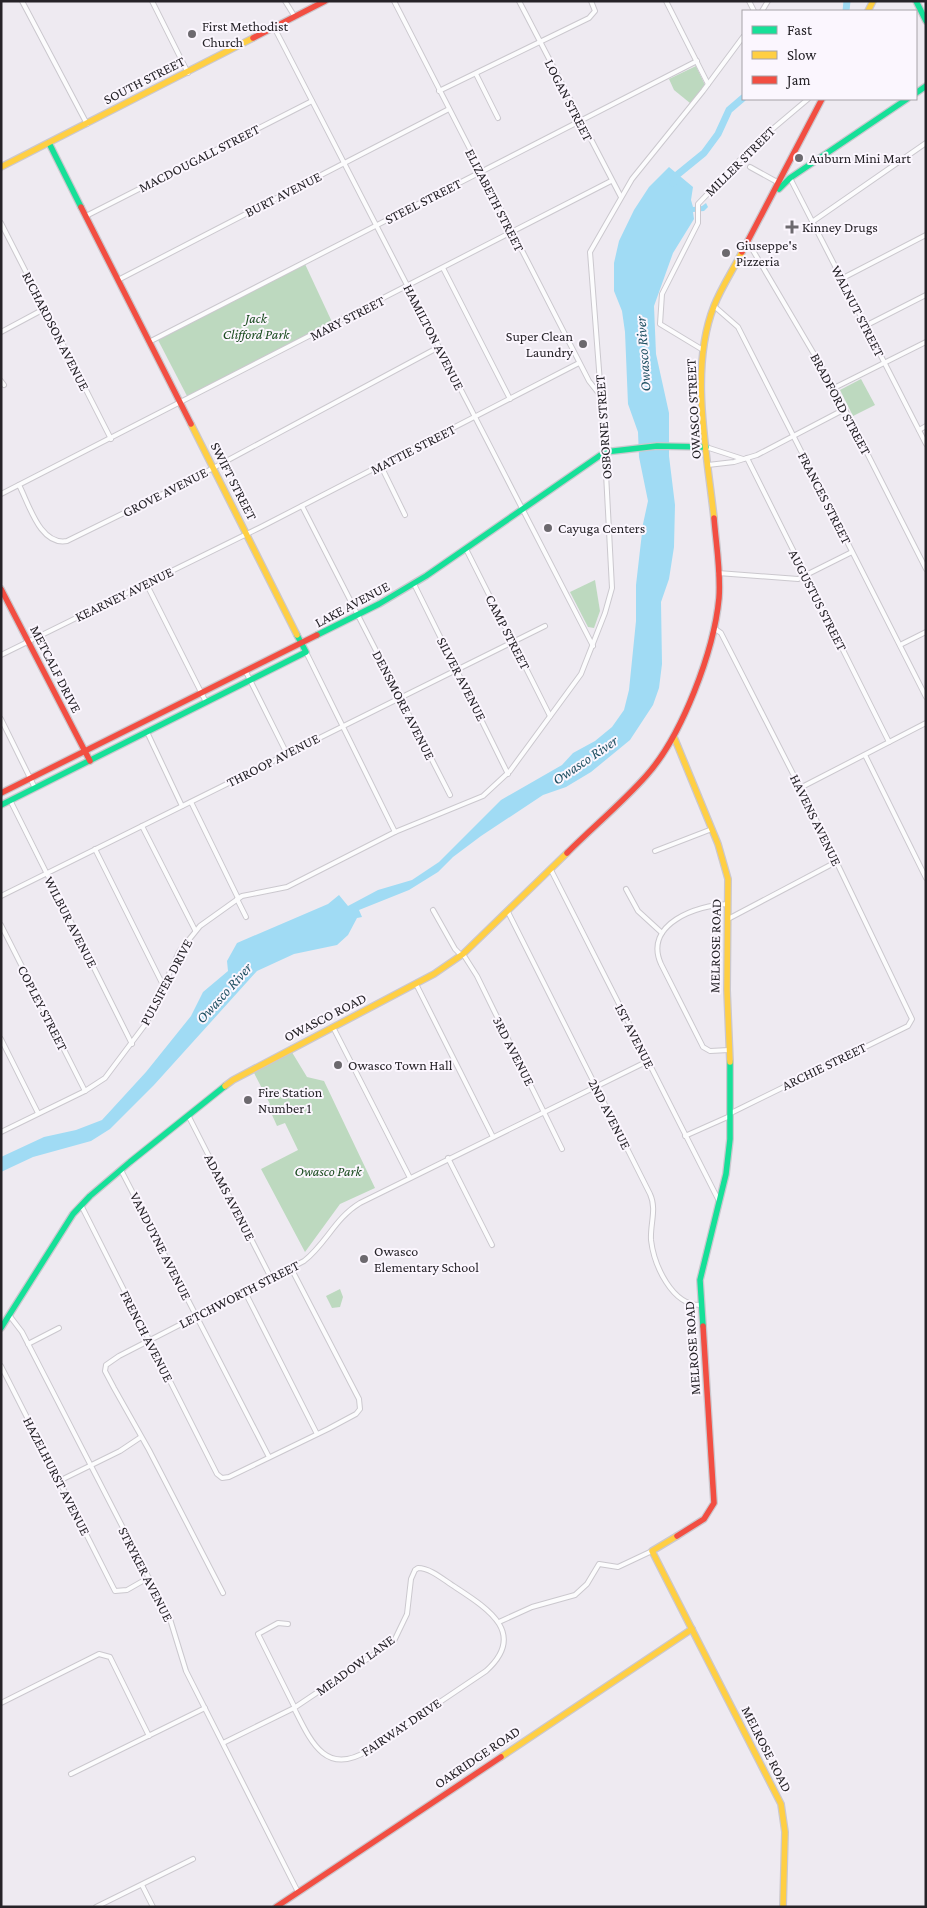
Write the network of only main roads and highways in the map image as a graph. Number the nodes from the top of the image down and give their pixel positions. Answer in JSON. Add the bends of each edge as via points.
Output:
{"nodes":[{"id":1,"x":325,"y":1,"type":"edge"},
{"id":2,"x":916,"y":1,"type":"edge"},
{"id":3,"x":926,"y":21,"type":"edge"},
{"id":4,"x":821,"y":100,"type":"edge"},
{"id":5,"x":906,"y":100,"type":"edge"},
{"id":6,"x":49,"y":143,"type":"junction"},
{"id":7,"x":1,"y":167,"type":"edge"},
{"id":8,"x":784,"y":174,"type":"junction"},
{"id":9,"x":790,"y":178,"type":"junction"},
{"id":10,"x":770,"y":201,"type":"junction"},
{"id":11,"x":706,"y":447,"type":"junction"},
{"id":12,"x":1,"y":589,"type":"edge"},
{"id":13,"x":302,"y":644,"type":"junction"},
{"id":14,"x":674,"y":737,"type":"junction"},
{"id":15,"x":84,"y":752,"type":"junction"},
{"id":16,"x":90,"y":760,"type":"junction"},
{"id":17,"x":1,"y":793,"type":"edge"},
{"id":18,"x":1,"y":805,"type":"edge"},
{"id":19,"x":1,"y":1328,"type":"edge"},
{"id":20,"x":692,"y":1629,"type":"junction"},
{"id":21,"x":276,"y":1907,"type":"edge"},
{"id":22,"x":783,"y":1907,"type":"edge"}],
"edges":[{"from":1,"to":6,"type":"main road","name":"SOUTH STREET"},
{"from":2,"to":3,"type":"main road"},
{"from":4,"to":8,"type":"main road","name":"OWASCO STREET"},
{"from":5,"to":9,"type":"main road"},
{"from":6,"to":7,"type":"main road","name":"SOUTH STREET"},
{"from":6,"to":13,"type":"main road","name":"SWIFT STREET"},
{"from":8,"to":9,"type":"main road"},
{"from":8,"to":10,"type":"main road","name":"OWASCO STREET"},
{"from":9,"to":10,"type":"main road"},
{"from":10,"to":11,"type":"main road","name":"OWASCO STREET","via":[[714,306],[703,350]]},
{"from":11,"to":13,"type":"main road","name":"LAKE AVENUE","via":[[606,452],[414,584]]},
{"from":11,"to":14,"type":"main road","name":"OWASCO STREET","via":[[719,597],[696,688]]},
{"from":12,"to":15,"type":"main road","name":"METCALF DRIVE"},
{"from":13,"to":15,"type":"main road","name":"LAKE AVENUE"},
{"from":13,"to":16,"type":"main road","name":"SWIFT STREET","via":[[306,652]]},
{"from":14,"to":19,"type":"main road","name":"OWASCO ROAD","via":[[639,784],[464,954],[416,984],[240,1076],[81,1205],[62,1228]]},
{"from":14,"to":20,"type":"main road","name":"MELROSE ROAD","via":[[727,872],[728,904],[728,1161],[702,1267],[701,1305],[714,1503],[704,1520],[652,1551]]},
{"from":15,"to":16,"type":"main road","name":"METCALF DRIVE"},
{"from":15,"to":17,"type":"main road","name":"LAKE AVENUE"},
{"from":16,"to":18,"type":"main road"},
{"from":20,"to":21,"type":"main road","name":"OAKRIDGE ROAD"},
{"from":20,"to":22,"type":"main road","name":"MELROSE ROAD","via":[[781,1804],[785,1832]]}]}
